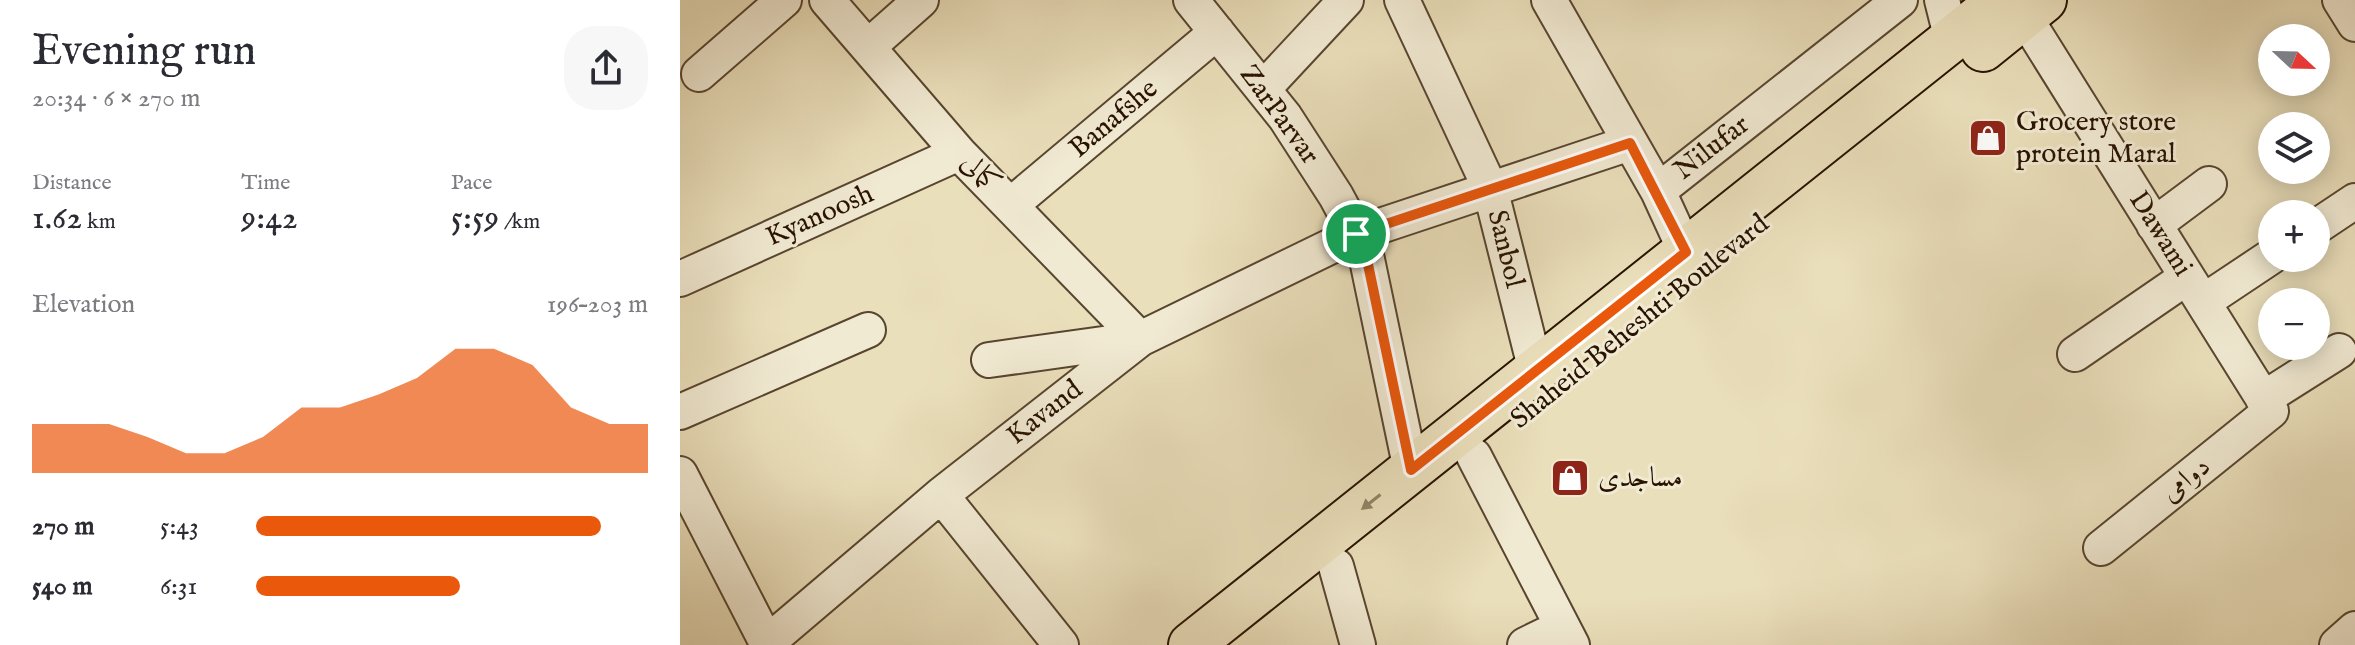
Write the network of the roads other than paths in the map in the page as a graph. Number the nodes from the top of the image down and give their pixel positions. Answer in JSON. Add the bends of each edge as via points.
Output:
{"nodes":[{"id":1,"x":784,"y":0,"type":"edge"},
{"id":2,"x":827,"y":0,"type":"edge"},
{"id":3,"x":921,"y":0,"type":"edge"},
{"id":4,"x":1191,"y":0,"type":"edge"},
{"id":5,"x":1346,"y":0,"type":"edge"},
{"id":6,"x":1402,"y":0,"type":"edge"},
{"id":7,"x":1549,"y":0,"type":"edge"},
{"id":8,"x":1900,"y":0,"type":"edge"},
{"id":9,"x":2340,"y":0,"type":"edge"},
{"id":10,"x":2023,"y":5,"type":"edge"},
{"id":11,"x":1947,"y":20,"type":"edge"},
{"id":12,"x":2355,"y":24,"type":"edge"},
{"id":13,"x":1217,"y":32,"type":"junction"},
{"id":14,"x":868,"y":47,"type":"junction"},
{"id":15,"x":699,"y":74,"type":"dead end"},
{"id":16,"x":1263,"y":89,"type":"junction"},
{"id":17,"x":1630,"y":143,"type":"junction"},
{"id":18,"x":959,"y":153,"type":"junction"},
{"id":19,"x":2209,"y":184,"type":"dead end"},
{"id":20,"x":1490,"y":188,"type":"junction"},
{"id":21,"x":1658,"y":191,"type":"junction"},
{"id":22,"x":2355,"y":201,"type":"edge"},
{"id":23,"x":1011,"y":205,"type":"junction"},
{"id":24,"x":2330,"y":218,"type":"edge"},
{"id":25,"x":2154,"y":225,"type":"junction"},
{"id":26,"x":1356,"y":234,"type":"junction"},
{"id":27,"x":1686,"y":252,"type":"junction"},
{"id":28,"x":2258,"y":262,"type":"edge"},
{"id":29,"x":680,"y":279,"type":"edge"},
{"id":30,"x":2195,"y":290,"type":"junction"},
{"id":31,"x":868,"y":330,"type":"dead end"},
{"id":32,"x":1140,"y":339,"type":"junction"},
{"id":33,"x":2339,"y":351,"type":"dead end"},
{"id":34,"x":2075,"y":354,"type":"dead end"},
{"id":35,"x":989,"y":360,"type":"dead end"},
{"id":36,"x":1536,"y":371,"type":"junction"},
{"id":37,"x":2267,"y":405,"type":"junction"},
{"id":38,"x":680,"y":412,"type":"edge"},
{"id":39,"x":1474,"y":456,"type":"junction"},
{"id":40,"x":1411,"y":470,"type":"junction"},
{"id":41,"x":680,"y":474,"type":"edge"},
{"id":42,"x":941,"y":495,"type":"junction"},
{"id":43,"x":2101,"y":548,"type":"dead end"},
{"id":44,"x":1336,"y":566,"type":"junction"},
{"id":45,"x":1567,"y":636,"type":"edge"},
{"id":46,"x":767,"y":644,"type":"edge"},
{"id":47,"x":1061,"y":645,"type":"edge"},
{"id":48,"x":1191,"y":645,"type":"edge"},
{"id":49,"x":1237,"y":645,"type":"edge"},
{"id":50,"x":1358,"y":645,"type":"edge"},
{"id":51,"x":1525,"y":645,"type":"edge"}],
"edges":[{"from":1,"to":15,"type":"street"},
{"from":2,"to":14,"type":"street","name":"کمالی"},
{"from":3,"to":14,"type":"street"},
{"from":4,"to":13,"type":"street","name":"ZarParvar"},
{"from":5,"to":16,"type":"street"},
{"from":6,"to":20,"type":"street","name":"Sanbol"},
{"from":7,"to":17,"type":"street","name":"Nilufar"},
{"from":8,"to":21,"type":"street","name":"Nilufar"},
{"from":9,"to":12,"type":"street"},
{"from":10,"to":11,"type":"main road","name":"Shaheid Beheshti Boulevard"},
{"from":10,"to":25,"type":"street","name":"Dawami"},
{"from":10,"to":39,"type":"main road","name":"Shaheid Beheshti Boulevard"},
{"from":11,"to":27,"type":"main road","name":"Shaheid Beheshti Boulevard"},
{"from":13,"to":16,"type":"street","name":"ZarParvar"},
{"from":13,"to":23,"type":"street","name":"Banafshe"},
{"from":14,"to":18,"type":"street","name":"کمالی"},
{"from":16,"to":26,"type":"street","name":"ZarParvar"},
{"from":17,"to":20,"type":"street","name":"Kavand"},
{"from":17,"to":21,"type":"street","name":"Nilufar"},
{"from":18,"to":23,"type":"street","name":"کمالی"},
{"from":18,"to":29,"type":"street","name":"Kyanoosh"},
{"from":19,"to":25,"type":"street"},
{"from":20,"to":26,"type":"street","name":"Kavand"},
{"from":20,"to":36,"type":"street","name":"Sanbol"},
{"from":21,"to":27,"type":"street"},
{"from":22,"to":24,"type":"street"},
{"from":23,"to":32,"type":"street","name":"کمالی"},
{"from":25,"to":30,"type":"street","name":"Dawami"},
{"from":26,"to":32,"type":"street","name":"Kavand"},
{"from":26,"to":40,"type":"street","name":"ZarParvar","via":[[1365,250]]},
{"from":27,"to":36,"type":"main road","name":"Shaheid Beheshti Boulevard"},
{"from":28,"to":30,"type":"street"},
{"from":30,"to":34,"type":"street"},
{"from":30,"to":37,"type":"street","name":"Dawami"},
{"from":31,"to":38,"type":"street"},
{"from":32,"to":35,"type":"street"},
{"from":32,"to":42,"type":"street","name":"Kavand"},
{"from":33,"to":37,"type":"street","name":"دوامی"},
{"from":36,"to":40,"type":"main road","name":"Shaheid Beheshti Boulevard"},
{"from":37,"to":43,"type":"street","name":"دوامی"},
{"from":39,"to":44,"type":"main road","name":"Shaheid Beheshti Boulevard"},
{"from":39,"to":45,"type":"street"},
{"from":40,"to":48,"type":"main road","name":"Shaheid Beheshti Boulevard","one_way":true},
{"from":41,"to":46,"type":"street"},
{"from":42,"to":46,"type":"street","name":"Kavand"},
{"from":42,"to":47,"type":"street"},
{"from":44,"to":49,"type":"main road","name":"Shaheid Beheshti Boulevard"},
{"from":44,"to":50,"type":"street"},
{"from":45,"to":51,"type":"street"}]}
